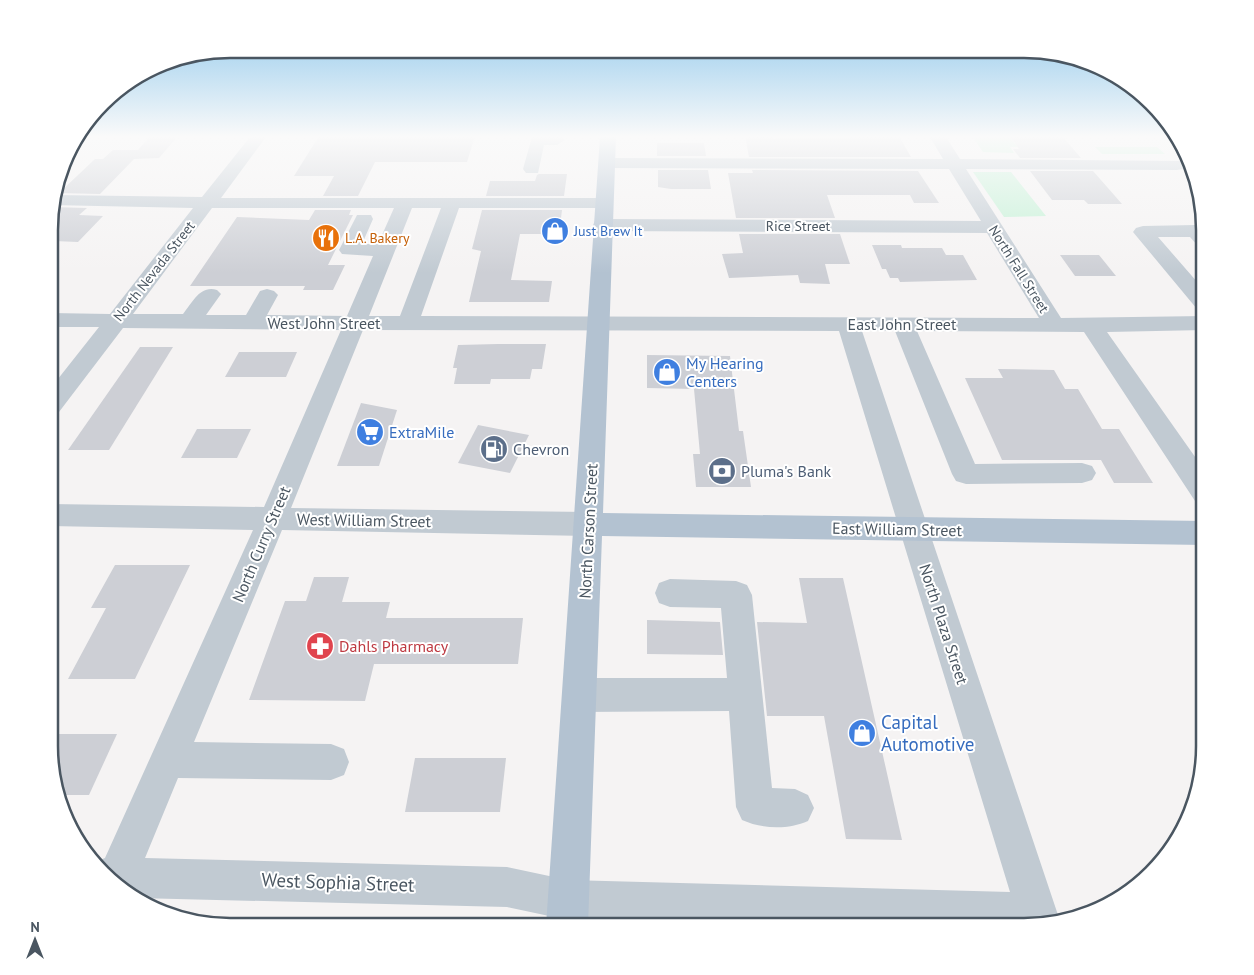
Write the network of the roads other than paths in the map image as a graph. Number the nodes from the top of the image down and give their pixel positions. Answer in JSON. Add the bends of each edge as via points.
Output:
{"nodes":[{"id":1,"x":223,"y":182,"type":"edge"},
{"id":2,"x":606,"y":182,"type":"edge"},
{"id":3,"x":966,"y":182,"type":"edge"},
{"id":4,"x":60,"y":200,"type":"edge"},
{"id":5,"x":207,"y":203,"type":"junction"},
{"id":6,"x":604,"y":203,"type":"junction"},
{"id":7,"x":405,"y":204,"type":"junction"},
{"id":8,"x":452,"y":204,"type":"junction"},
{"id":9,"x":364,"y":219,"type":"dead end"},
{"id":10,"x":602,"y":225,"type":"junction"},
{"id":11,"x":993,"y":227,"type":"junction"},
{"id":12,"x":1196,"y":233,"type":"edge"},
{"id":13,"x":385,"y":250,"type":"junction"},
{"id":14,"x":1196,"y":290,"type":"edge"},
{"id":15,"x":210,"y":294,"type":"dead end"},
{"id":16,"x":267,"y":295,"type":"dead end"},
{"id":17,"x":58,"y":320,"type":"edge"},
{"id":18,"x":116,"y":320,"type":"junction"},
{"id":19,"x":190,"y":321,"type":"junction"},
{"id":20,"x":254,"y":322,"type":"junction"},
{"id":21,"x":353,"y":323,"type":"junction"},
{"id":22,"x":408,"y":323,"type":"junction"},
{"id":23,"x":598,"y":323,"type":"junction"},
{"id":24,"x":1196,"y":323,"type":"edge"},
{"id":25,"x":848,"y":324,"type":"junction"},
{"id":26,"x":903,"y":324,"type":"junction"},
{"id":27,"x":1054,"y":324,"type":"junction"},
{"id":28,"x":1091,"y":325,"type":"junction"},
{"id":29,"x":58,"y":396,"type":"edge"},
{"id":30,"x":1082,"y":473,"type":"dead end"},
{"id":31,"x":1196,"y":480,"type":"edge"},
{"id":32,"x":58,"y":515,"type":"edge"},
{"id":33,"x":273,"y":518,"type":"junction"},
{"id":34,"x":588,"y":524,"type":"junction"},
{"id":35,"x":913,"y":529,"type":"junction"},
{"id":36,"x":1196,"y":533,"type":"edge"},
{"id":37,"x":670,"y":593,"type":"dead end"},
{"id":38,"x":744,"y":694,"type":"junction"},
{"id":39,"x":579,"y":695,"type":"junction"},
{"id":40,"x":168,"y":760,"type":"junction"},
{"id":41,"x":331,"y":762,"type":"dead end"},
{"id":42,"x":795,"y":808,"type":"dead end"},
{"id":43,"x":115,"y":874,"type":"edge"},
{"id":44,"x":121,"y":879,"type":"edge"},
{"id":45,"x":568,"y":913,"type":"edge"},
{"id":46,"x":1039,"y":917,"type":"edge"},
{"id":47,"x":1026,"y":918,"type":"edge"}],
"edges":[{"from":1,"to":5,"type":"street","name":"North Nevada Street"},
{"from":2,"to":6,"type":"main road","name":"North Carson Street"},
{"from":3,"to":11,"type":"street","name":"North Fall Street"},
{"from":4,"to":5,"type":"street"},
{"from":5,"to":7,"type":"street"},
{"from":5,"to":18,"type":"street","name":"North Nevada Street"},
{"from":6,"to":8,"type":"street"},
{"from":6,"to":10,"type":"main road","name":"North Carson Street"},
{"from":7,"to":8,"type":"street"},
{"from":7,"to":13,"type":"street","name":"North Curry Street"},
{"from":8,"to":22,"type":"street"},
{"from":9,"to":13,"type":"street","via":[[348,250]]},
{"from":10,"to":11,"type":"street","name":"Rice Street"},
{"from":10,"to":23,"type":"main road","name":"North Carson Street"},
{"from":11,"to":27,"type":"street","name":"North Fall Street"},
{"from":12,"to":14,"type":"street","via":[[1143,232]]},
{"from":13,"to":21,"type":"street","name":"North Curry Street"},
{"from":15,"to":19,"type":"street"},
{"from":16,"to":20,"type":"street"},
{"from":17,"to":18,"type":"street","name":"West John Street"},
{"from":18,"to":19,"type":"street","name":"West John Street"},
{"from":18,"to":29,"type":"street","name":"North Nevada Street"},
{"from":19,"to":20,"type":"street","name":"West John Street"},
{"from":20,"to":21,"type":"street","name":"West John Street"},
{"from":21,"to":22,"type":"street","name":"West John Street"},
{"from":21,"to":33,"type":"street","name":"North Curry Street"},
{"from":22,"to":23,"type":"street","name":"West John Street"},
{"from":23,"to":25,"type":"street","name":"East John Street"},
{"from":23,"to":34,"type":"main road","name":"North Carson Street"},
{"from":24,"to":28,"type":"street","name":"East John Street"},
{"from":25,"to":26,"type":"street","name":"East John Street"},
{"from":25,"to":35,"type":"street","name":"North Plaza Street"},
{"from":26,"to":27,"type":"street","name":"East John Street"},
{"from":26,"to":30,"type":"street","via":[[966,474]]},
{"from":27,"to":28,"type":"street","name":"East John Street"},
{"from":28,"to":31,"type":"street"},
{"from":32,"to":33,"type":"street","name":"West William Street"},
{"from":33,"to":34,"type":"street","name":"West William Street"},
{"from":33,"to":40,"type":"street","name":"North Curry Street"},
{"from":34,"to":35,"type":"main road","name":"East William Street"},
{"from":34,"to":39,"type":"main road","name":"North Carson Street"},
{"from":35,"to":36,"type":"main road","name":"East William Street"},
{"from":35,"to":46,"type":"street","name":"North Plaza Street"},
{"from":37,"to":38,"type":"street","via":[[736,595]]},
{"from":38,"to":39,"type":"street"},
{"from":38,"to":42,"type":"street","via":[[755,807]]},
{"from":39,"to":45,"type":"main road","name":"North Carson Street"},
{"from":40,"to":41,"type":"street"},
{"from":40,"to":43,"type":"street","name":"North Curry Street"},
{"from":44,"to":45,"type":"street","name":"West Sophia Street","via":[[507,887]]},
{"from":45,"to":47,"type":"street","name":"West Sophia Street"}]}
